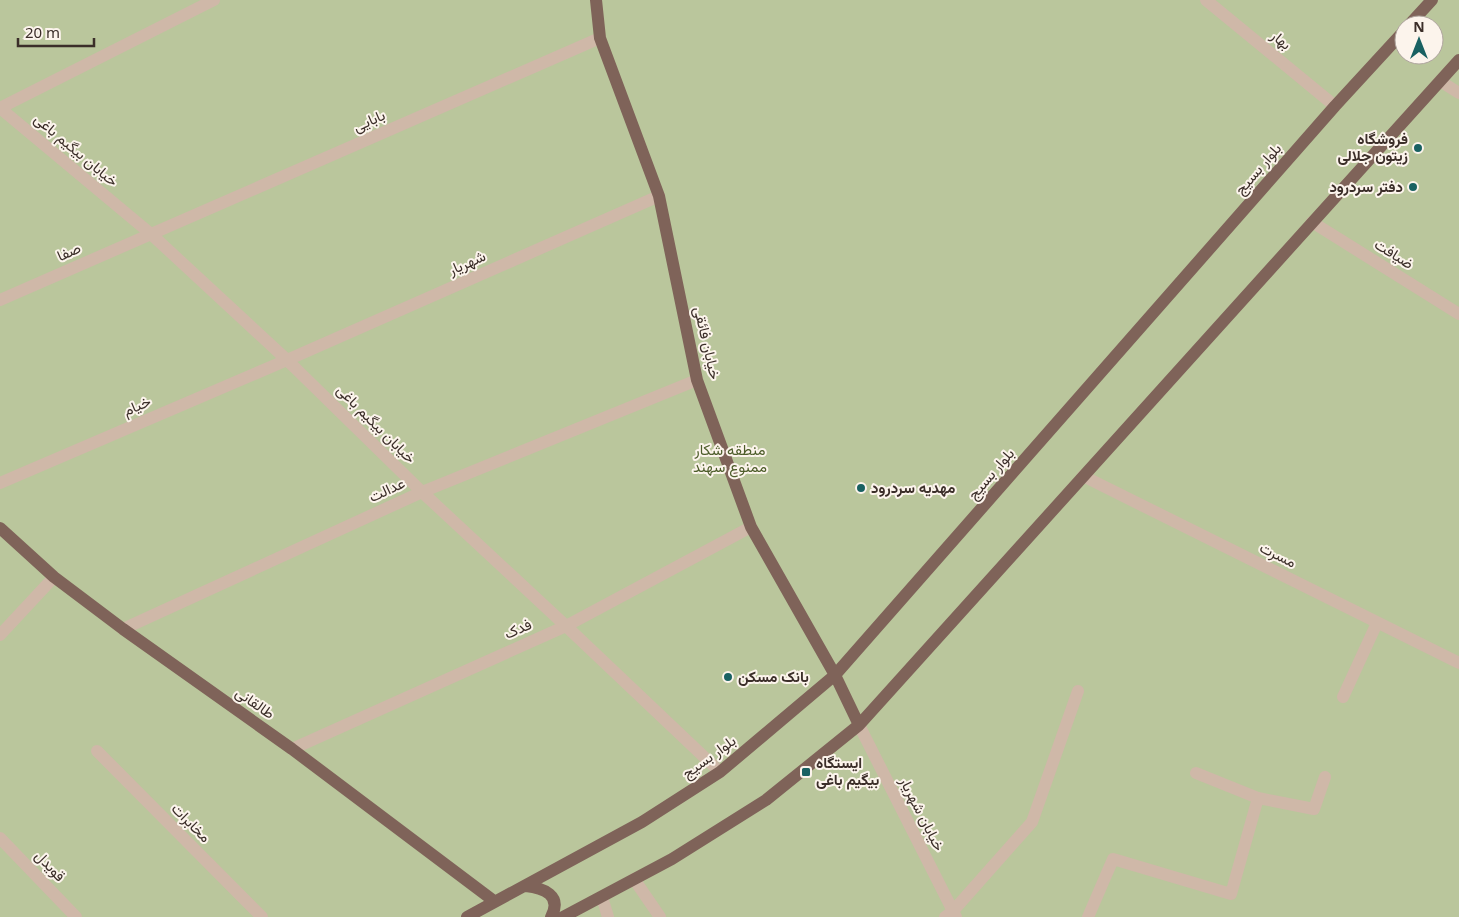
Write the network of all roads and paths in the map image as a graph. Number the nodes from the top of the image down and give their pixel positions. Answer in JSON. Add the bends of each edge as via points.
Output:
{"nodes":[{"id":1,"x":214,"y":0,"type":"edge"},
{"id":2,"x":596,"y":0,"type":"edge"},
{"id":3,"x":1206,"y":0,"type":"edge"},
{"id":4,"x":1432,"y":0,"type":"edge"},
{"id":5,"x":1418,"y":15,"type":"edge"},
{"id":6,"x":600,"y":38,"type":"junction"},
{"id":7,"x":1394,"y":42,"type":"edge"},
{"id":8,"x":1459,"y":60,"type":"edge"},
{"id":9,"x":1440,"y":81,"type":"junction"},
{"id":10,"x":1459,"y":93,"type":"edge"},
{"id":11,"x":1335,"y":106,"type":"junction"},
{"id":12,"x":0,"y":108,"type":"edge"},
{"id":13,"x":659,"y":196,"type":"junction"},
{"id":14,"x":1312,"y":222,"type":"junction"},
{"id":15,"x":151,"y":234,"type":"junction"},
{"id":16,"x":0,"y":300,"type":"edge"},
{"id":17,"x":1459,"y":314,"type":"edge"},
{"id":18,"x":287,"y":360,"type":"junction"},
{"id":19,"x":697,"y":380,"type":"junction"},
{"id":20,"x":1083,"y":476,"type":"junction"},
{"id":21,"x":0,"y":483,"type":"edge"},
{"id":22,"x":422,"y":492,"type":"junction"},
{"id":23,"x":752,"y":527,"type":"junction"},
{"id":24,"x":0,"y":528,"type":"edge"},
{"id":25,"x":54,"y":577,"type":"junction"},
{"id":26,"x":1377,"y":623,"type":"junction"},
{"id":27,"x":566,"y":626,"type":"junction"},
{"id":28,"x":123,"y":629,"type":"junction"},
{"id":29,"x":0,"y":635,"type":"edge"},
{"id":30,"x":1459,"y":664,"type":"edge"},
{"id":31,"x":835,"y":675,"type":"junction"},
{"id":32,"x":1078,"y":691,"type":"dead end"},
{"id":33,"x":1343,"y":698,"type":"dead end"},
{"id":34,"x":859,"y":725,"type":"junction"},
{"id":35,"x":292,"y":749,"type":"junction"},
{"id":36,"x":96,"y":751,"type":"dead end"},
{"id":37,"x":720,"y":772,"type":"junction"},
{"id":38,"x":1196,"y":773,"type":"dead end"},
{"id":39,"x":1324,"y":777,"type":"dead end"},
{"id":40,"x":1258,"y":798,"type":"junction"},
{"id":41,"x":0,"y":838,"type":"edge"},
{"id":42,"x":634,"y":879,"type":"junction"},
{"id":43,"x":526,"y":886,"type":"junction"},
{"id":44,"x":602,"y":897,"type":"junction"},
{"id":45,"x":494,"y":901,"type":"junction"},
{"id":46,"x":951,"y":915,"type":"edge"},
{"id":47,"x":470,"y":916,"type":"edge"},
{"id":48,"x":566,"y":916,"type":"edge"},
{"id":49,"x":76,"y":917,"type":"edge"},
{"id":50,"x":262,"y":917,"type":"edge"},
{"id":51,"x":551,"y":917,"type":"edge"},
{"id":52,"x":608,"y":917,"type":"edge"},
{"id":53,"x":660,"y":917,"type":"edge"},
{"id":54,"x":1088,"y":917,"type":"edge"}],
"edges":[{"from":1,"to":12,"type":"street"},
{"from":2,"to":6,"type":"main road","name":"خیابان فائقی"},
{"from":3,"to":11,"type":"street","name":"بهار"},
{"from":4,"to":5,"type":"main road"},
{"from":6,"to":13,"type":"main road","name":"خیابان فائقی"},
{"from":6,"to":15,"type":"street","name":"بابایی"},
{"from":7,"to":11,"type":"main road","name":"بلوار بسیج"},
{"from":8,"to":9,"type":"main road"},
{"from":9,"to":10,"type":"street"},
{"from":9,"to":14,"type":"main road"},
{"from":11,"to":31,"type":"main road","name":"بلوار بسیج"},
{"from":12,"to":15,"type":"street","name":"خیابان بیگیم باغی"},
{"from":13,"to":18,"type":"street","name":"شهریار"},
{"from":13,"to":19,"type":"main road","name":"خیابان فائقی"},
{"from":14,"to":17,"type":"street","name":"ضیافت"},
{"from":14,"to":20,"type":"main road"},
{"from":15,"to":16,"type":"street","name":"صفا"},
{"from":15,"to":18,"type":"street","name":"خیابان بیگیم باغی"},
{"from":18,"to":21,"type":"street","name":"خیام"},
{"from":18,"to":22,"type":"street","name":"خیابان بیگیم باغی"},
{"from":19,"to":22,"type":"street","name":"عدالت"},
{"from":19,"to":23,"type":"main road","name":"خیابان فائقی"},
{"from":20,"to":26,"type":"street","name":"مسرت"},
{"from":20,"to":34,"type":"main road"},
{"from":22,"to":27,"type":"street","name":"خیابان بیگیم باغی"},
{"from":22,"to":28,"type":"street","name":"عدالت"},
{"from":23,"to":27,"type":"street","name":"فدک"},
{"from":23,"to":31,"type":"main road","name":"خیابان فائقی"},
{"from":24,"to":25,"type":"main road","name":"طالقانی"},
{"from":25,"to":28,"type":"main road","name":"طالقانی"},
{"from":25,"to":29,"type":"street"},
{"from":26,"to":30,"type":"street","name":"مسرت"},
{"from":26,"to":33,"type":"street"},
{"from":27,"to":35,"type":"street","name":"فدک"},
{"from":27,"to":37,"type":"street","name":"خیابان بیگیم باغی"},
{"from":28,"to":35,"type":"main road","name":"طالقانی"},
{"from":31,"to":34,"type":"main road","name":"خیابان فائقی"},
{"from":31,"to":37,"type":"main road","name":"بلوار بسیج"},
{"from":32,"to":46,"type":"street","via":[[1032,822]]},
{"from":34,"to":42,"type":"main road","via":[[766,800]]},
{"from":34,"to":46,"type":"street","name":"خیابان شهریار"},
{"from":35,"to":45,"type":"main road","name":"طالقانی"},
{"from":36,"to":50,"type":"street","name":"مخابرات"},
{"from":37,"to":43,"type":"main road","name":"بلوار بسیج","via":[[642,822]]},
{"from":38,"to":40,"type":"street"},
{"from":39,"to":40,"type":"street","via":[[1314,809]]},
{"from":40,"to":54,"type":"street","via":[[1231,894],[1113,858]]},
{"from":41,"to":49,"type":"street","name":"قویدل"},
{"from":42,"to":44,"type":"main road"},
{"from":42,"to":53,"type":"street"},
{"from":43,"to":45,"type":"main road","name":"بلوار بسیج"},
{"from":43,"to":51,"type":"main road","via":[[546,891],[552,897]]},
{"from":44,"to":48,"type":"main road"},
{"from":44,"to":52,"type":"street"},
{"from":45,"to":47,"type":"main road","name":"بلوار بسیج"}]}
